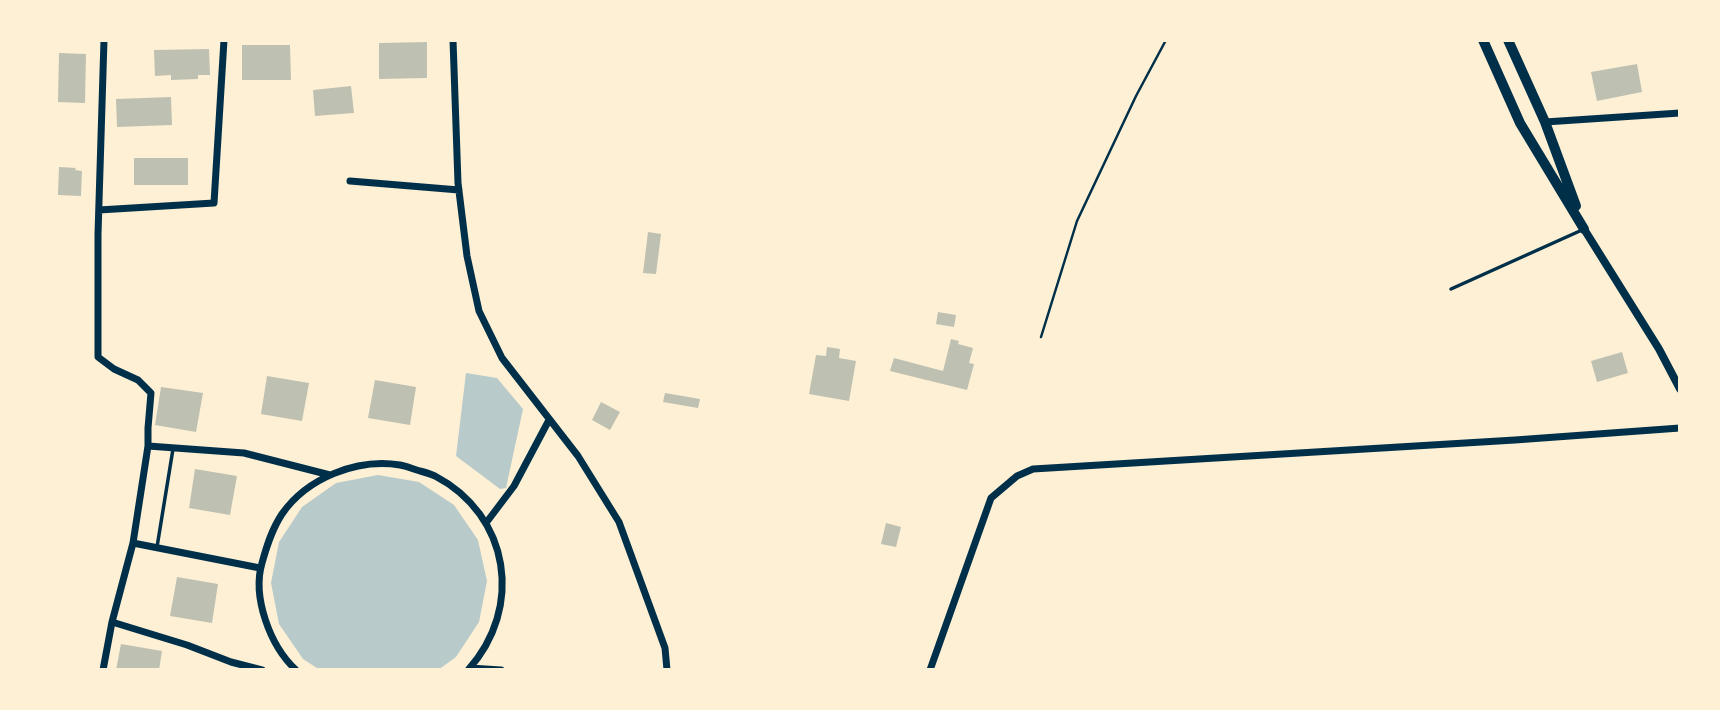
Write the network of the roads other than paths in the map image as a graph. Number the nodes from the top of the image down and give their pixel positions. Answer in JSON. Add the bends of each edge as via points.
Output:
{"nodes":[{"id":1,"x":104,"y":40,"type":"edge"},
{"id":2,"x":224,"y":40,"type":"edge"},
{"id":3,"x":453,"y":40,"type":"edge"},
{"id":4,"x":1483,"y":40,"type":"edge"},
{"id":5,"x":1508,"y":40,"type":"edge"},
{"id":6,"x":1680,"y":113,"type":"edge"},
{"id":7,"x":1545,"y":122,"type":"junction"},
{"id":8,"x":350,"y":181,"type":"dead end"},
{"id":9,"x":459,"y":190,"type":"junction"},
{"id":10,"x":99,"y":210,"type":"junction"},
{"id":11,"x":1584,"y":229,"type":"junction"},
{"id":12,"x":1451,"y":289,"type":"dead end"},
{"id":13,"x":1680,"y":389,"type":"edge"},
{"id":14,"x":549,"y":419,"type":"junction"},
{"id":15,"x":1680,"y":428,"type":"edge"},
{"id":16,"x":148,"y":446,"type":"junction"},
{"id":17,"x":174,"y":448,"type":"junction"},
{"id":18,"x":330,"y":475,"type":"junction"},
{"id":19,"x":486,"y":523,"type":"junction"},
{"id":20,"x":133,"y":542,"type":"junction"},
{"id":21,"x":157,"y":547,"type":"junction"},
{"id":22,"x":260,"y":568,"type":"junction"},
{"id":23,"x":112,"y":622,"type":"junction"},
{"id":24,"x":469,"y":669,"type":"edge"},
{"id":25,"x":103,"y":670,"type":"edge"},
{"id":26,"x":262,"y":670,"type":"edge"},
{"id":27,"x":296,"y":670,"type":"edge"},
{"id":28,"x":500,"y":670,"type":"edge"},
{"id":29,"x":667,"y":670,"type":"edge"},
{"id":30,"x":930,"y":670,"type":"edge"}],
"edges":[{"from":1,"to":10,"type":"street"},
{"from":2,"to":10,"type":"street","via":[[214,203]]},
{"from":3,"to":9,"type":"street"},
{"from":4,"to":11,"type":"main road","via":[[1520,123]]},
{"from":5,"to":7,"type":"main road"},
{"from":6,"to":7,"type":"street"},
{"from":7,"to":11,"type":"main road"},
{"from":8,"to":9,"type":"street"},
{"from":9,"to":14,"type":"street","via":[[479,311],[502,358]]},
{"from":10,"to":16,"type":"street","via":[[98,358],[138,380],[151,393]]},
{"from":11,"to":12,"type":"lane"},
{"from":11,"to":13,"type":"street"},
{"from":14,"to":19,"type":"street","via":[[514,486]]},
{"from":14,"to":29,"type":"street","via":[[619,522],[666,648]]},
{"from":15,"to":30,"type":"street","via":[[1033,469],[1017,475],[991,498]]},
{"from":16,"to":17,"type":"street"},
{"from":16,"to":20,"type":"street"},
{"from":17,"to":18,"type":"street","via":[[244,453]]},
{"from":17,"to":21,"type":"lane"},
{"from":18,"to":19,"type":"street","via":[[364,464],[400,465],[434,475],[464,495]]},
{"from":18,"to":22,"type":"street","via":[[304,491],[283,512],[268,539]]},
{"from":19,"to":24,"type":"street","via":[[503,572],[503,598],[486,647]]},
{"from":20,"to":21,"type":"street"},
{"from":20,"to":23,"type":"street"},
{"from":21,"to":22,"type":"street"},
{"from":22,"to":27,"type":"street","via":[[261,601],[270,633]]},
{"from":23,"to":25,"type":"street"},
{"from":23,"to":26,"type":"street"},
{"from":24,"to":28,"type":"street"}]}
